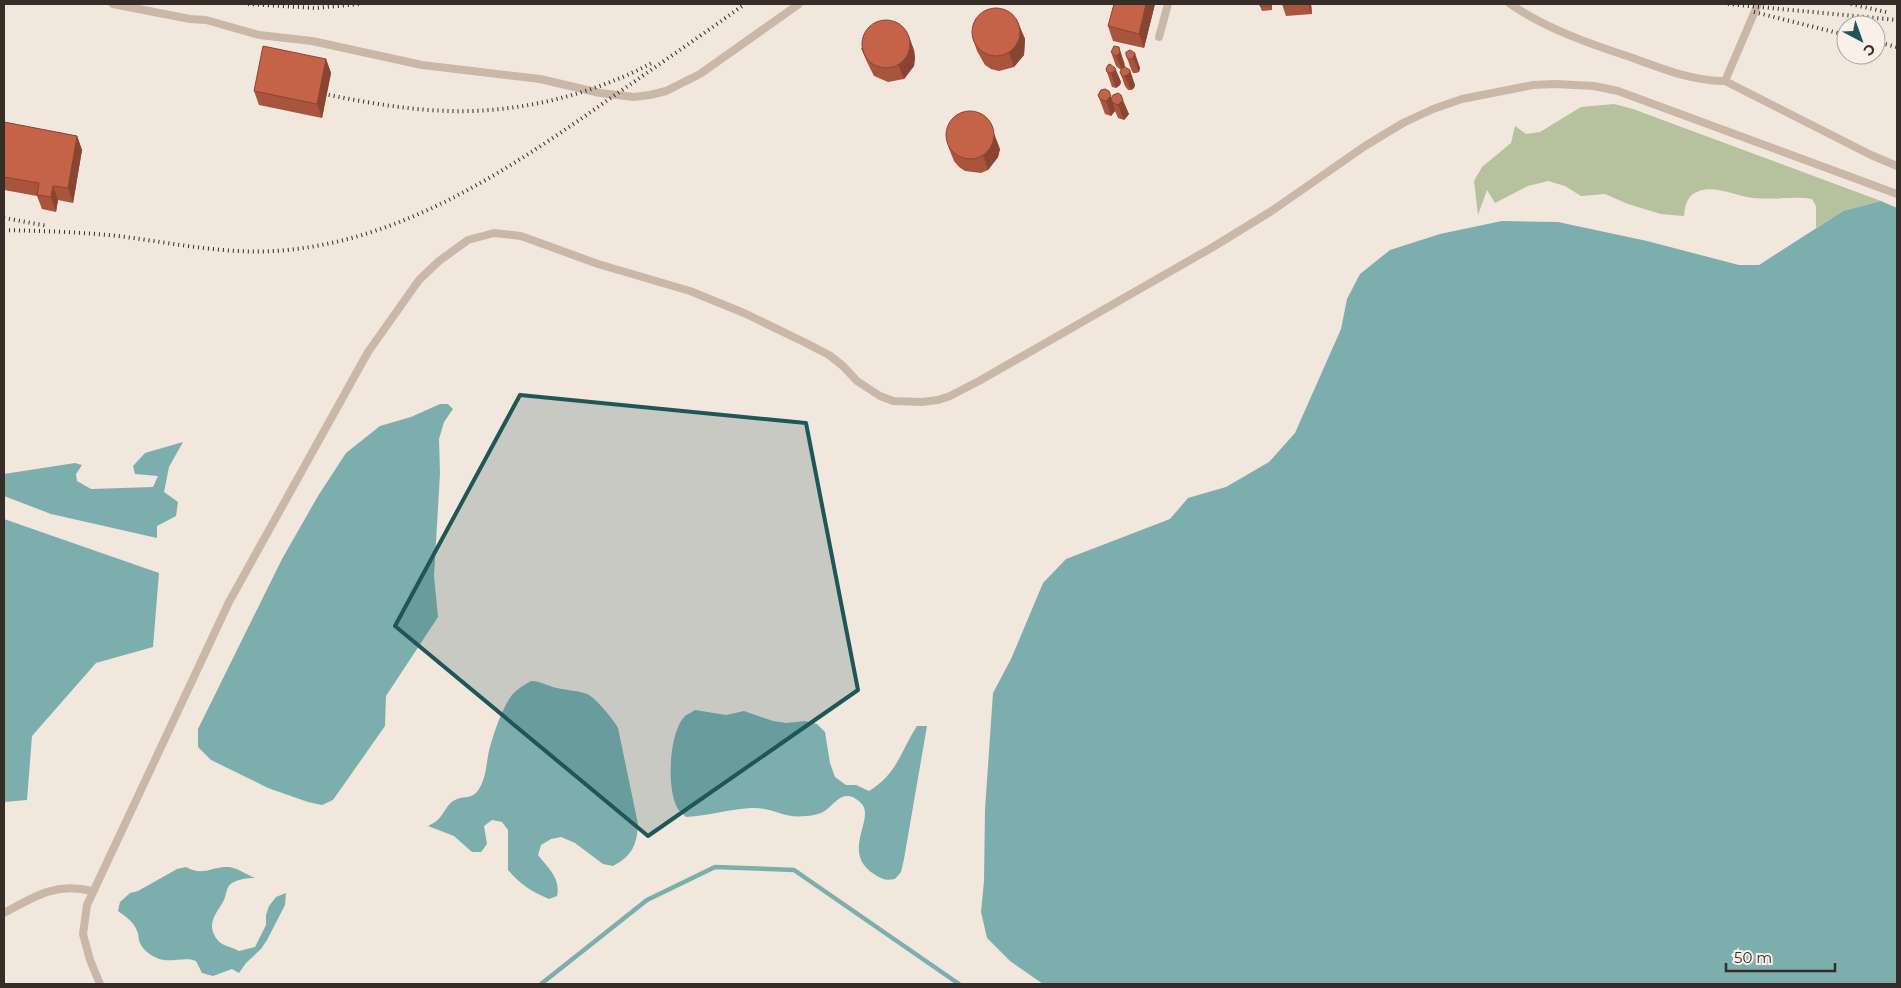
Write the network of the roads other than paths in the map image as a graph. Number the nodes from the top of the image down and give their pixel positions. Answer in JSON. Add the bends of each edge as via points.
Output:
{"nodes":[{"id":1,"x":113,"y":4,"type":"edge"},
{"id":2,"x":799,"y":4,"type":"edge"},
{"id":3,"x":1168,"y":4,"type":"edge"},
{"id":4,"x":1510,"y":4,"type":"edge"},
{"id":5,"x":1758,"y":4,"type":"edge"},
{"id":6,"x":1159,"y":37,"type":"dead end"},
{"id":7,"x":1726,"y":81,"type":"junction"},
{"id":8,"x":1897,"y":166,"type":"edge"},
{"id":9,"x":1897,"y":194,"type":"edge"},
{"id":10,"x":92,"y":891,"type":"junction"},
{"id":11,"x":4,"y":913,"type":"edge"},
{"id":12,"x":100,"y":984,"type":"edge"}],
"edges":[{"from":1,"to":2,"type":"lane","via":[[422,65],[540,79],[634,97],[666,91],[700,74]]},
{"from":3,"to":6,"type":"lane"},
{"from":4,"to":7,"type":"lane","via":[[1543,24],[1596,46],[1692,78]]},
{"from":5,"to":7,"type":"lane"},
{"from":7,"to":8,"type":"lane"},
{"from":9,"to":10,"type":"lane","via":[[1618,91],[1594,86],[1533,85],[1462,99],[1403,123],[1213,247],[979,381],[950,396],[922,402],[893,401],[880,396],[857,381],[829,355],[744,313],[690,291],[598,264],[521,236],[494,233],[468,240],[419,280],[368,352],[229,602]]},
{"from":10,"to":11,"type":"lane","via":[[70,887],[55,889],[40,893]]},
{"from":10,"to":12,"type":"lane","via":[[83,934]]}]}
